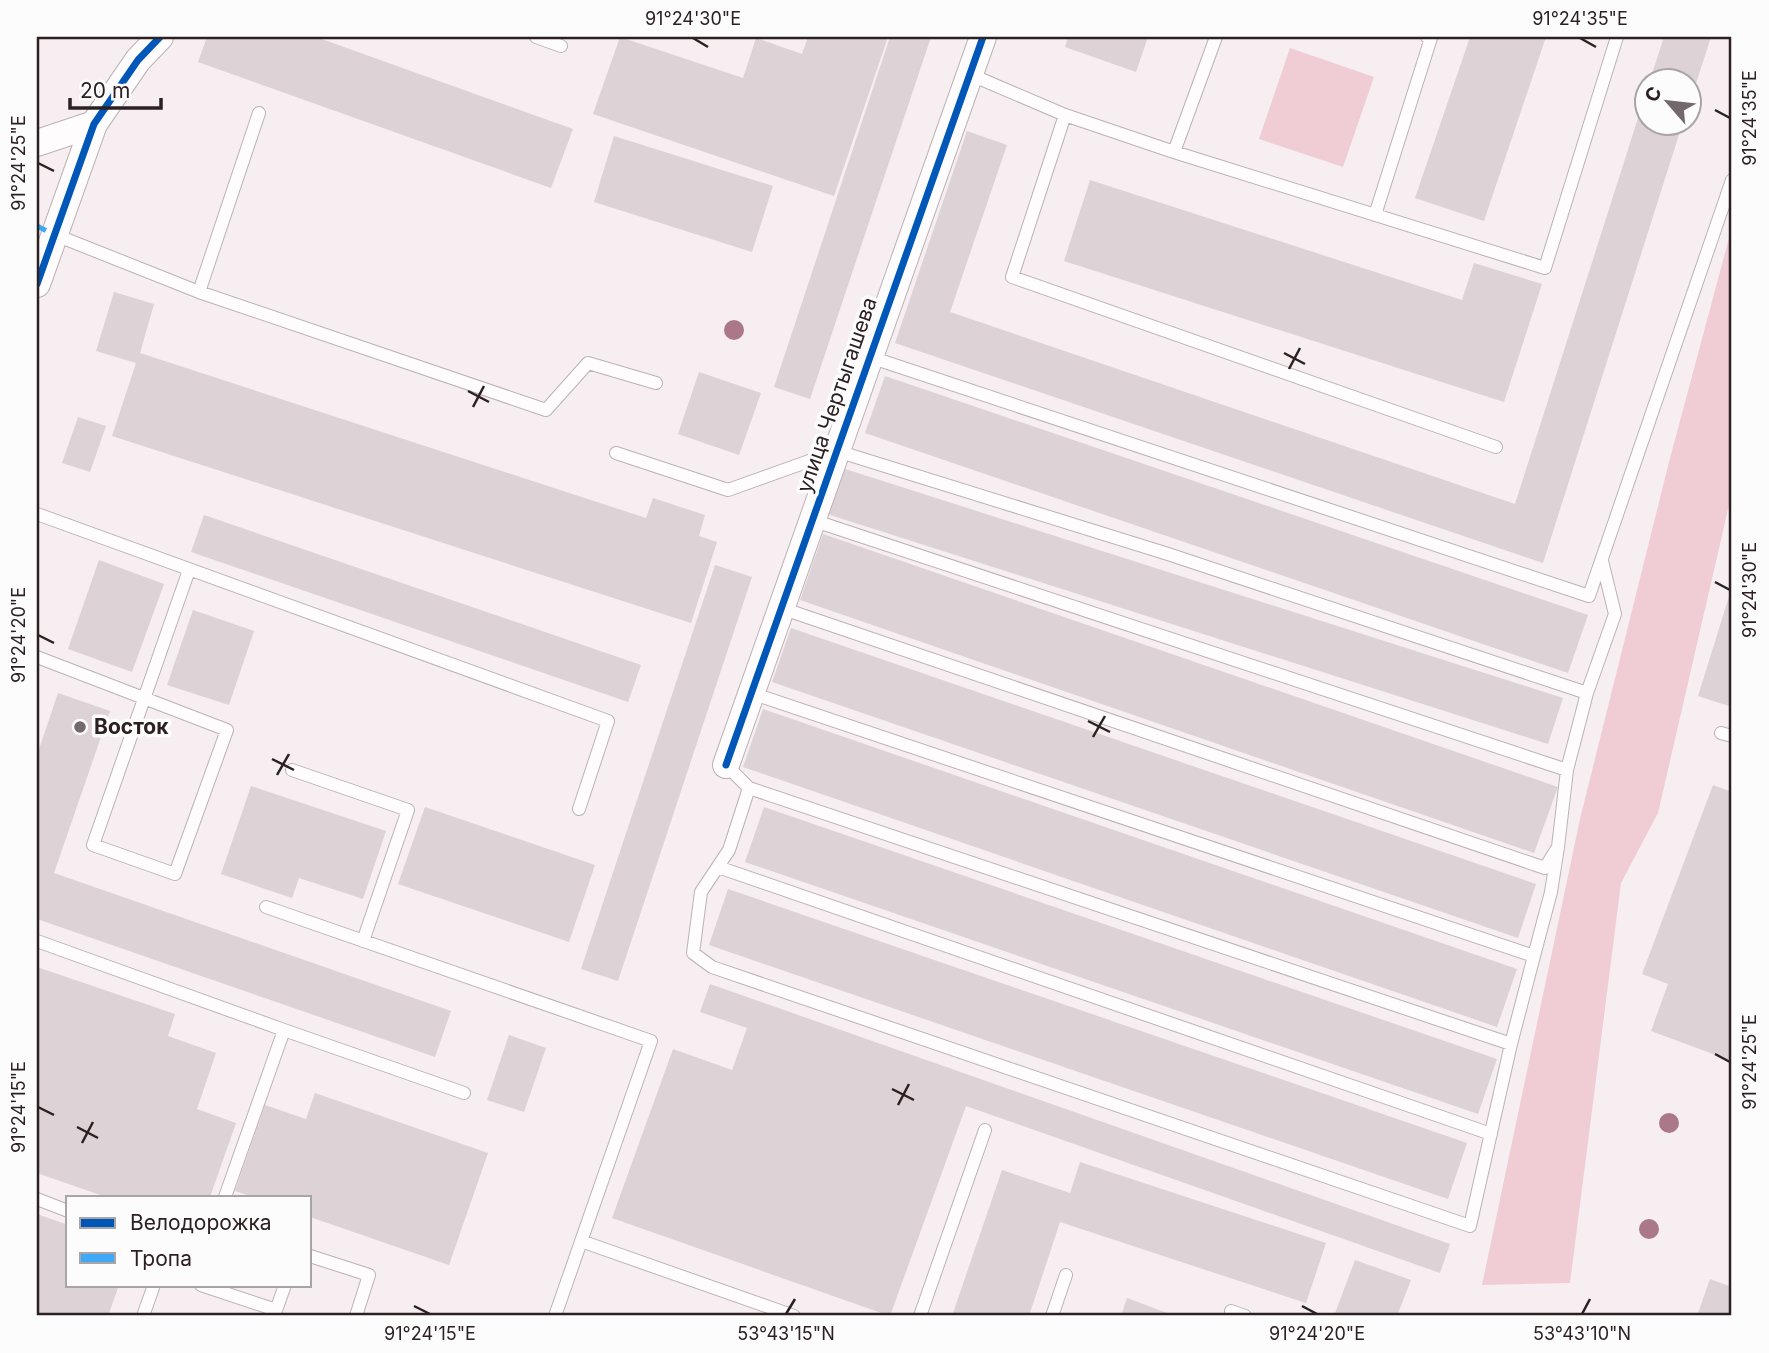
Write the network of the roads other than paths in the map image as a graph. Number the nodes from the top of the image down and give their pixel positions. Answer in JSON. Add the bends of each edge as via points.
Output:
{"nodes":[{"id":1,"x":160,"y":37,"type":"edge"},
{"id":2,"x":536,"y":37,"type":"edge"},
{"id":3,"x":983,"y":37,"type":"edge"},
{"id":4,"x":1216,"y":37,"type":"edge"},
{"id":5,"x":1427,"y":37,"type":"edge"},
{"id":6,"x":1617,"y":37,"type":"edge"},
{"id":7,"x":561,"y":46,"type":"dead end"},
{"id":8,"x":969,"y":74,"type":"junction"},
{"id":9,"x":259,"y":113,"type":"dead end"},
{"id":10,"x":1065,"y":115,"type":"junction"},
{"id":11,"x":94,"y":124,"type":"junction"},
{"id":12,"x":37,"y":143,"type":"edge"},
{"id":13,"x":1174,"y":152,"type":"junction"},
{"id":14,"x":1732,"y":180,"type":"edge"},
{"id":15,"x":1375,"y":215,"type":"junction"},
{"id":16,"x":53,"y":234,"type":"junction"},
{"id":17,"x":37,"y":284,"type":"edge"},
{"id":18,"x":199,"y":292,"type":"junction"},
{"id":19,"x":870,"y":357,"type":"junction"},
{"id":20,"x":656,"y":383,"type":"dead end"},
{"id":21,"x":1496,"y":446,"type":"dead end"},
{"id":22,"x":837,"y":451,"type":"junction"},
{"id":23,"x":616,"y":453,"type":"dead end"},
{"id":24,"x":37,"y":514,"type":"edge"},
{"id":25,"x":812,"y":520,"type":"junction"},
{"id":26,"x":1602,"y":560,"type":"junction"},
{"id":27,"x":189,"y":570,"type":"junction"},
{"id":28,"x":781,"y":608,"type":"junction"},
{"id":29,"x":37,"y":657,"type":"edge"},
{"id":30,"x":751,"y":693,"type":"junction"},
{"id":31,"x":1587,"y":693,"type":"junction"},
{"id":32,"x":144,"y":698,"type":"junction"},
{"id":33,"x":726,"y":765,"type":"joint"},
{"id":34,"x":292,"y":770,"type":"dead end"},
{"id":35,"x":1567,"y":770,"type":"junction"},
{"id":36,"x":749,"y":788,"type":"junction"},
{"id":37,"x":579,"y":808,"type":"dead end"},
{"id":38,"x":1558,"y":847,"type":"junction"},
{"id":39,"x":718,"y":867,"type":"junction"},
{"id":40,"x":267,"y":907,"type":"dead end"},
{"id":41,"x":37,"y":940,"type":"edge"},
{"id":42,"x":363,"y":941,"type":"junction"},
{"id":43,"x":1534,"y":957,"type":"junction"},
{"id":44,"x":284,"y":1030,"type":"junction"},
{"id":45,"x":1511,"y":1044,"type":"junction"},
{"id":46,"x":464,"y":1093,"type":"dead end"},
{"id":47,"x":985,"y":1130,"type":"dead end"},
{"id":48,"x":1491,"y":1134,"type":"junction"},
{"id":49,"x":228,"y":1195,"type":"edge"},
{"id":50,"x":37,"y":1199,"type":"edge"},
{"id":51,"x":66,"y":1210,"type":"edge"},
{"id":52,"x":581,"y":1241,"type":"junction"},
{"id":53,"x":312,"y":1257,"type":"edge"},
{"id":54,"x":1066,"y":1275,"type":"dead end"},
{"id":55,"x":153,"y":1286,"type":"edge"},
{"id":56,"x":204,"y":1286,"type":"edge"},
{"id":57,"x":285,"y":1286,"type":"edge"},
{"id":58,"x":1231,"y":1311,"type":"dead end"},
{"id":59,"x":275,"y":1313,"type":"edge"},
{"id":60,"x":789,"y":1315,"type":"edge"},
{"id":61,"x":143,"y":1316,"type":"edge"},
{"id":62,"x":356,"y":1316,"type":"edge"},
{"id":63,"x":555,"y":1316,"type":"edge"},
{"id":64,"x":920,"y":1316,"type":"edge"},
{"id":65,"x":1052,"y":1316,"type":"edge"},
{"id":66,"x":1245,"y":1316,"type":"edge"}],
"edges":[{"from":1,"to":11,"type":"street","via":[[138,60]]},
{"from":2,"to":7,"type":"lane"},
{"from":3,"to":8,"type":"street","name":"улица Чертыгашева"},
{"from":4,"to":13,"type":"lane"},
{"from":5,"to":15,"type":"lane","via":[[1431,38]]},
{"from":6,"to":15,"type":"lane","via":[[1545,268]]},
{"from":8,"to":10,"type":"lane"},
{"from":8,"to":19,"type":"street","name":"улица Чертыгашева"},
{"from":9,"to":18,"type":"lane"},
{"from":10,"to":13,"type":"lane"},
{"from":10,"to":21,"type":"lane","via":[[1012,277]]},
{"from":11,"to":12,"type":"street"},
{"from":11,"to":16,"type":"street"},
{"from":13,"to":15,"type":"lane"},
{"from":14,"to":26,"type":"lane"},
{"from":16,"to":17,"type":"street"},
{"from":16,"to":18,"type":"lane"},
{"from":18,"to":20,"type":"lane","via":[[546,410],[588,363]]},
{"from":19,"to":22,"type":"street","name":"улица Чертыгашева"},
{"from":19,"to":26,"type":"lane","via":[[1589,596]]},
{"from":22,"to":23,"type":"lane","via":[[728,490]]},
{"from":22,"to":25,"type":"street","name":"улица Чертыгашева"},
{"from":22,"to":31,"type":"lane","via":[[1168,554]]},
{"from":24,"to":27,"type":"lane"},
{"from":25,"to":28,"type":"street","name":"улица Чертыгашева"},
{"from":25,"to":35,"type":"lane"},
{"from":26,"to":31,"type":"lane","via":[[1615,614]]},
{"from":27,"to":32,"type":"lane"},
{"from":27,"to":37,"type":"lane","via":[[608,721]]},
{"from":28,"to":30,"type":"street","name":"улица Чертыгашева"},
{"from":28,"to":38,"type":"lane","via":[[1545,868]]},
{"from":29,"to":32,"type":"lane"},
{"from":30,"to":33,"type":"street","name":"улица Чертыгашева"},
{"from":30,"to":43,"type":"lane"},
{"from":31,"to":35,"type":"lane"},
{"from":32,"to":32,"type":"lane","via":[[227,730],[175,874],[93,845]]},
{"from":33,"to":36,"type":"lane"},
{"from":34,"to":42,"type":"lane","via":[[408,810]]},
{"from":35,"to":38,"type":"lane"},
{"from":36,"to":39,"type":"lane","via":[[729,850]]},
{"from":36,"to":45,"type":"lane"},
{"from":38,"to":43,"type":"lane"},
{"from":39,"to":48,"type":"lane"},
{"from":39,"to":48,"type":"lane","via":[[701,892],[693,953],[712,967],[1470,1226]]},
{"from":40,"to":42,"type":"lane"},
{"from":41,"to":44,"type":"lane"},
{"from":42,"to":52,"type":"lane","via":[[651,1041]]},
{"from":43,"to":45,"type":"lane"},
{"from":44,"to":46,"type":"lane"},
{"from":44,"to":49,"type":"lane"},
{"from":45,"to":48,"type":"lane"},
{"from":47,"to":64,"type":"lane"},
{"from":50,"to":51,"type":"lane"},
{"from":52,"to":60,"type":"lane"},
{"from":52,"to":63,"type":"lane"},
{"from":53,"to":62,"type":"lane","via":[[369,1275]]},
{"from":54,"to":65,"type":"lane"},
{"from":55,"to":61,"type":"lane"},
{"from":56,"to":59,"type":"lane"},
{"from":57,"to":59,"type":"lane"},
{"from":58,"to":66,"type":"lane"}]}
